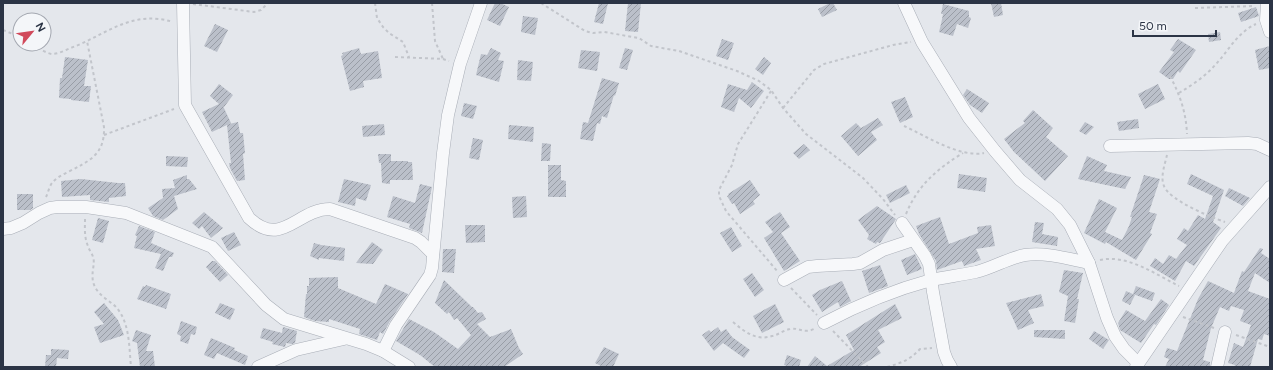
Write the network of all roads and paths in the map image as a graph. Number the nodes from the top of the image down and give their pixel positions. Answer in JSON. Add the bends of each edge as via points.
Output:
{"nodes":[{"id":1,"x":186,"y":3,"type":"edge"},
{"id":2,"x":268,"y":3,"type":"edge"},
{"id":3,"x":375,"y":3,"type":"edge"},
{"id":4,"x":432,"y":3,"type":"edge"},
{"id":5,"x":481,"y":3,"type":"edge"},
{"id":6,"x":541,"y":3,"type":"edge"},
{"id":7,"x":904,"y":3,"type":"edge"},
{"id":8,"x":1267,"y":4,"type":"edge"},
{"id":9,"x":1195,"y":8,"type":"dead end"},
{"id":10,"x":1266,"y":20,"type":"junction"},
{"id":11,"x":183,"y":26,"type":"junction"},
{"id":12,"x":1270,"y":32,"type":"edge"},
{"id":13,"x":87,"y":41,"type":"junction"},
{"id":14,"x":922,"y":42,"type":"junction"},
{"id":15,"x":47,"y":52,"type":"edge"},
{"id":16,"x":395,"y":57,"type":"dead end"},
{"id":17,"x":409,"y":57,"type":"junction"},
{"id":18,"x":444,"y":59,"type":"junction"},
{"id":19,"x":460,"y":64,"type":"junction"},
{"id":20,"x":1170,"y":76,"type":"dead end"},
{"id":21,"x":771,"y":91,"type":"junction"},
{"id":22,"x":1179,"y":93,"type":"junction"},
{"id":23,"x":185,"y":105,"type":"junction"},
{"id":24,"x":782,"y":108,"type":"junction"},
{"id":25,"x":904,"y":126,"type":"dead end"},
{"id":26,"x":104,"y":135,"type":"junction"},
{"id":27,"x":1169,"y":145,"type":"junction"},
{"id":28,"x":1187,"y":145,"type":"junction"},
{"id":29,"x":1110,"y":146,"type":"dead end"},
{"id":30,"x":1270,"y":150,"type":"edge"},
{"id":31,"x":995,"y":152,"type":"junction"},
{"id":32,"x":963,"y":153,"type":"junction"},
{"id":33,"x":1270,"y":187,"type":"edge"},
{"id":34,"x":86,"y":207,"type":"junction"},
{"id":35,"x":39,"y":213,"type":"junction"},
{"id":36,"x":902,"y":223,"type":"junction"},
{"id":37,"x":1235,"y":226,"type":"junction"},
{"id":38,"x":3,"y":228,"type":"edge"},
{"id":39,"x":913,"y":240,"type":"junction"},
{"id":40,"x":433,"y":254,"type":"junction"},
{"id":41,"x":1089,"y":263,"type":"junction"},
{"id":42,"x":784,"y":280,"type":"junction"},
{"id":43,"x":931,"y":281,"type":"junction"},
{"id":44,"x":1188,"y":290,"type":"junction"},
{"id":45,"x":733,"y":322,"type":"dead end"},
{"id":46,"x":824,"y":322,"type":"junction"},
{"id":47,"x":1225,"y":332,"type":"dead end"},
{"id":48,"x":347,"y":338,"type":"junction"},
{"id":49,"x":383,"y":351,"type":"junction"},
{"id":50,"x":944,"y":352,"type":"junction"},
{"id":51,"x":1137,"y":365,"type":"edge"},
{"id":52,"x":131,"y":367,"type":"edge"},
{"id":53,"x":258,"y":367,"type":"edge"},
{"id":54,"x":409,"y":367,"type":"edge"},
{"id":55,"x":868,"y":367,"type":"edge"},
{"id":56,"x":887,"y":367,"type":"edge"},
{"id":57,"x":951,"y":367,"type":"edge"},
{"id":58,"x":1217,"y":367,"type":"edge"}],
"edges":[{"from":1,"to":2,"type":"path","via":[[254,12],[261,10]]},
{"from":1,"to":11,"type":"street"},
{"from":3,"to":17,"type":"path","via":[[377,18],[389,33],[403,42]]},
{"from":4,"to":18,"type":"path","via":[[435,42]]},
{"from":5,"to":19,"type":"street"},
{"from":6,"to":21,"type":"path","via":[[585,31],[639,38],[651,46],[679,52],[737,71],[759,81]]},
{"from":7,"to":14,"type":"street"},
{"from":8,"to":9,"type":"path","via":[[1238,8]]},
{"from":8,"to":10,"type":"street"},
{"from":10,"to":12,"type":"street"},
{"from":10,"to":22,"type":"path","via":[[1254,25],[1235,39],[1216,65]]},
{"from":11,"to":13,"type":"path","via":[[162,19],[143,19],[110,29]]},
{"from":11,"to":23,"type":"street"},
{"from":13,"to":15,"type":"path","via":[[63,51],[52,54]]},
{"from":13,"to":26,"type":"path"},
{"from":14,"to":24,"type":"path","via":[[893,45],[824,64],[814,70]]},
{"from":14,"to":31,"type":"street","via":[[969,118]]},
{"from":16,"to":17,"type":"path"},
{"from":17,"to":18,"type":"path"},
{"from":18,"to":19,"type":"path"},
{"from":19,"to":40,"type":"street","via":[[448,115]]},
{"from":20,"to":22,"type":"path"},
{"from":21,"to":24,"type":"path"},
{"from":21,"to":42,"type":"path","via":[[738,144],[732,165],[720,185],[719,196],[726,211]]},
{"from":22,"to":28,"type":"path","via":[[1185,114]]},
{"from":23,"to":26,"type":"path"},
{"from":23,"to":40,"type":"street","via":[[248,218],[257,226],[272,230],[286,228],[312,212],[330,209],[415,238]]},
{"from":24,"to":36,"type":"path","via":[[806,134],[863,178]]},
{"from":25,"to":32,"type":"path"},
{"from":26,"to":35,"type":"path","via":[[99,151],[91,160],[52,183]]},
{"from":27,"to":28,"type":"street"},
{"from":27,"to":29,"type":"street"},
{"from":27,"to":37,"type":"path","via":[[1162,180],[1167,192],[1201,212]]},
{"from":28,"to":30,"type":"street","via":[[1248,143]]},
{"from":31,"to":32,"type":"path"},
{"from":31,"to":41,"type":"street","via":[[1020,180],[1062,214]]},
{"from":32,"to":36,"type":"path","via":[[934,173],[916,194]]},
{"from":33,"to":37,"type":"street"},
{"from":34,"to":35,"type":"street","via":[[57,207]]},
{"from":34,"to":48,"type":"street","via":[[126,214],[212,247],[276,314],[284,319]]},
{"from":34,"to":52,"type":"path","via":[[84,232],[94,257],[93,283],[123,318]]},
{"from":35,"to":38,"type":"street","via":[[11,228]]},
{"from":36,"to":39,"type":"street"},
{"from":37,"to":44,"type":"street"},
{"from":39,"to":42,"type":"street","via":[[883,250],[860,263],[808,267]]},
{"from":39,"to":43,"type":"street","via":[[929,264]]},
{"from":40,"to":49,"type":"street","via":[[430,275],[396,325]]},
{"from":41,"to":43,"type":"street","via":[[1050,256],[1026,255],[977,271]]},
{"from":41,"to":44,"type":"path","via":[[1114,258],[1124,260]]},
{"from":41,"to":51,"type":"street","via":[[1115,336]]},
{"from":42,"to":46,"type":"path"},
{"from":43,"to":46,"type":"street","via":[[875,299]]},
{"from":43,"to":50,"type":"street"},
{"from":44,"to":51,"type":"street"},
{"from":45,"to":46,"type":"path","via":[[744,332],[763,338],[790,329],[808,331]]},
{"from":46,"to":55,"type":"path"},
{"from":47,"to":58,"type":"street"},
{"from":48,"to":49,"type":"street"},
{"from":48,"to":53,"type":"street","via":[[296,350]]},
{"from":49,"to":54,"type":"street"},
{"from":50,"to":56,"type":"path","via":[[925,347],[909,359]]},
{"from":50,"to":57,"type":"street"}]}
